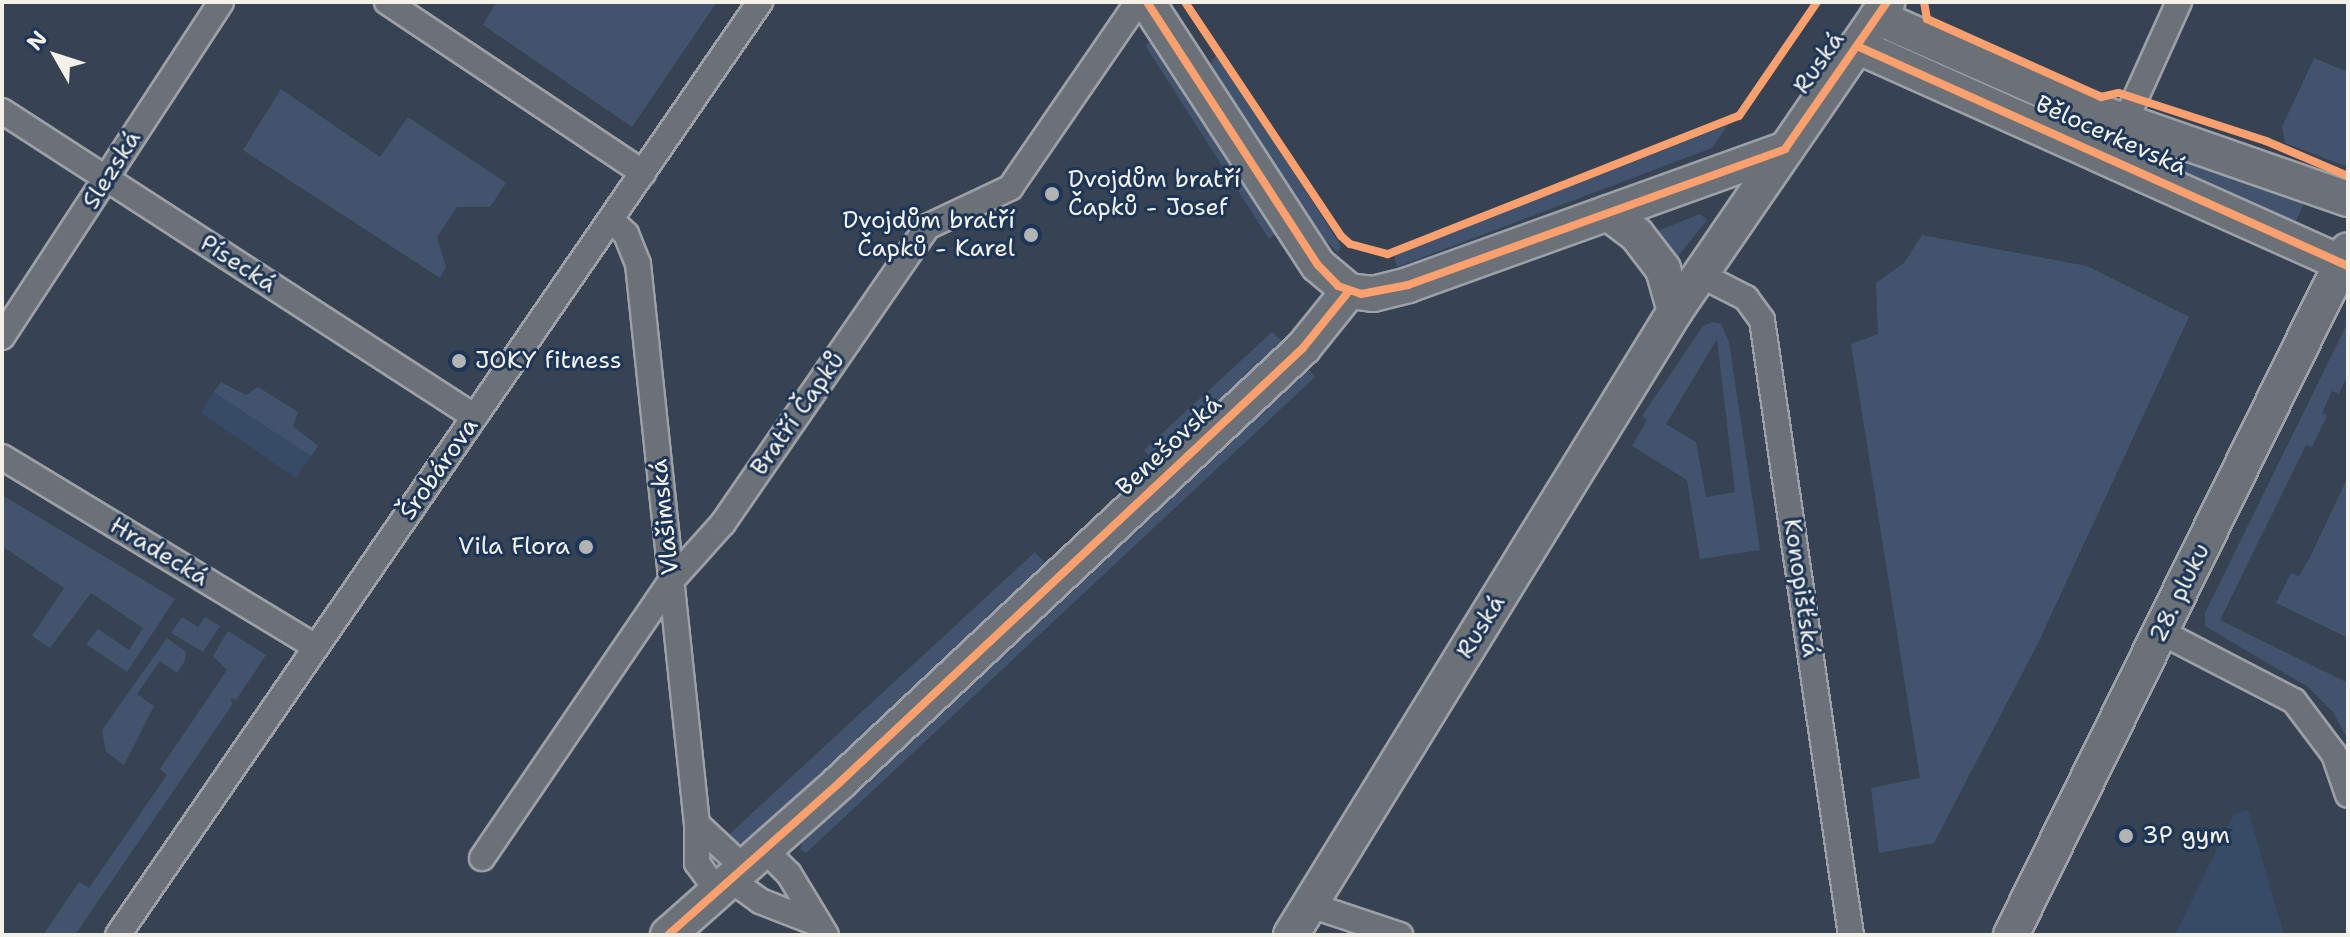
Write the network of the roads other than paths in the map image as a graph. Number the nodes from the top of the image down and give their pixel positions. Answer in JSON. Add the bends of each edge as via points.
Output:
{"nodes":[{"id":1,"x":221,"y":2,"type":"edge"},
{"id":2,"x":387,"y":2,"type":"edge"},
{"id":3,"x":760,"y":2,"type":"edge"},
{"id":4,"x":1138,"y":2,"type":"edge"},
{"id":5,"x":1147,"y":2,"type":"edge"},
{"id":6,"x":2179,"y":2,"type":"edge"},
{"id":7,"x":1882,"y":9,"type":"edge"},
{"id":8,"x":1857,"y":46,"type":"junction"},
{"id":9,"x":2,"y":111,"type":"edge"},
{"id":10,"x":2126,"y":123,"type":"junction"},
{"id":11,"x":1785,"y":149,"type":"junction"},
{"id":12,"x":2109,"y":157,"type":"junction"},
{"id":13,"x":643,"y":173,"type":"junction"},
{"id":14,"x":107,"y":179,"type":"junction"},
{"id":15,"x":2348,"y":199,"type":"edge"},
{"id":16,"x":1608,"y":213,"type":"junction"},
{"id":17,"x":611,"y":220,"type":"junction"},
{"id":18,"x":2346,"y":260,"type":"edge"},
{"id":19,"x":1699,"y":274,"type":"junction"},
{"id":20,"x":1349,"y":291,"type":"junction"},
{"id":21,"x":1675,"y":311,"type":"junction"},
{"id":22,"x":2,"y":337,"type":"edge"},
{"id":23,"x":475,"y":417,"type":"junction"},
{"id":24,"x":2,"y":457,"type":"edge"},
{"id":25,"x":671,"y":581,"type":"junction"},
{"id":26,"x":2161,"y":632,"type":"junction"},
{"id":27,"x":316,"y":647,"type":"junction"},
{"id":28,"x":2348,"y":795,"type":"edge"},
{"id":29,"x":697,"y":824,"type":"junction"},
{"id":30,"x":482,"y":858,"type":"dead end"},
{"id":31,"x":738,"y":872,"type":"junction"},
{"id":32,"x":1310,"y":905,"type":"junction"},
{"id":33,"x":821,"y":929,"type":"edge"},
{"id":34,"x":118,"y":935,"type":"edge"},
{"id":35,"x":668,"y":935,"type":"edge"},
{"id":36,"x":1291,"y":935,"type":"edge"},
{"id":37,"x":1400,"y":935,"type":"edge"},
{"id":38,"x":1851,"y":935,"type":"edge"},
{"id":39,"x":2011,"y":935,"type":"edge"}],
"edges":[{"from":1,"to":14,"type":"street","name":"Slezská"},
{"from":2,"to":13,"type":"street"},
{"from":3,"to":13,"type":"street","name":"Šrobárova"},
{"from":4,"to":25,"type":"street","name":"Bratří Čapků","via":[[1010,188],[927,227],[723,523]]},
{"from":5,"to":20,"type":"street","via":[[1318,265]]},
{"from":6,"to":10,"type":"street"},
{"from":7,"to":8,"type":"street","name":"Ruská"},
{"from":7,"to":10,"type":"street","name":"Bělocerkevská"},
{"from":8,"to":11,"type":"street","name":"Ruská"},
{"from":8,"to":12,"type":"street","name":"Bělocerkevská"},
{"from":9,"to":14,"type":"street","name":"Písecká"},
{"from":10,"to":12,"type":"street"},
{"from":10,"to":15,"type":"street","name":"Bělocerkevská"},
{"from":11,"to":16,"type":"street"},
{"from":11,"to":19,"type":"street","name":"Ruská"},
{"from":12,"to":18,"type":"street","name":"Bělocerkevská"},
{"from":13,"to":17,"type":"street","name":"Šrobárova"},
{"from":14,"to":22,"type":"street","name":"Slezská"},
{"from":14,"to":23,"type":"street","name":"Písecká"},
{"from":16,"to":20,"type":"street","via":[[1408,285],[1373,294]]},
{"from":16,"to":21,"type":"street","via":[[1637,235],[1663,269]]},
{"from":17,"to":23,"type":"street","name":"Šrobárova"},
{"from":17,"to":25,"type":"street","name":"Vlašimská","via":[[626,234],[638,264]]},
{"from":18,"to":26,"type":"street","name":"28. pluku"},
{"from":19,"to":21,"type":"street","name":"Ruská"},
{"from":19,"to":38,"type":"street","name":"Konopišťská","via":[[1746,298],[1762,320]]},
{"from":20,"to":31,"type":"street","name":"Benešovská","via":[[1303,348]]},
{"from":21,"to":32,"type":"street","name":"Ruská"},
{"from":23,"to":27,"type":"street","name":"Šrobárova"},
{"from":24,"to":27,"type":"street","name":"Hradecká"},
{"from":25,"to":29,"type":"street","name":"Vlašimská"},
{"from":25,"to":30,"type":"street","name":"Bratří Čapků"},
{"from":26,"to":28,"type":"street","via":[[2294,701],[2334,754]]},
{"from":26,"to":39,"type":"street","name":"28. pluku"},
{"from":27,"to":34,"type":"street","name":"Šrobárova"},
{"from":29,"to":31,"type":"street","name":"Vlašimská"},
{"from":29,"to":31,"type":"street","name":"Vlašimská","via":[[697,863]]},
{"from":31,"to":33,"type":"street","name":"Vlašimská","via":[[760,901]]},
{"from":31,"to":33,"type":"street","name":"Vlašimská","via":[[789,874]]},
{"from":31,"to":35,"type":"street","name":"Benešovská"},
{"from":32,"to":36,"type":"street","name":"Ruská"},
{"from":32,"to":37,"type":"street"}]}
